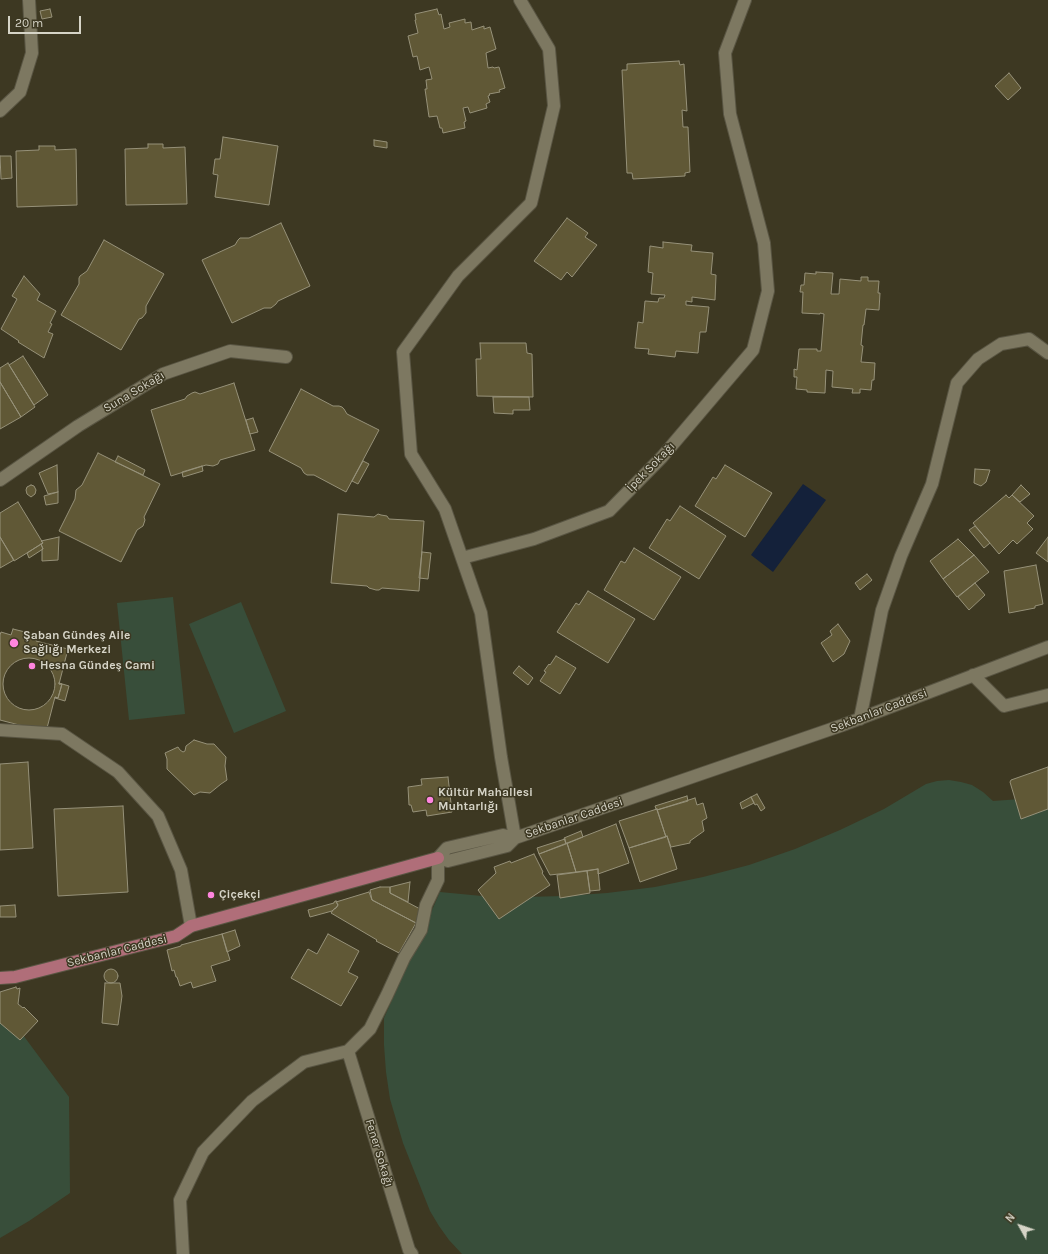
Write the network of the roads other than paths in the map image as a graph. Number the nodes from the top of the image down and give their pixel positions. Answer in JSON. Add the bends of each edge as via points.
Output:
{"nodes":[{"id":1,"x":29,"y":0,"type":"edge"},
{"id":2,"x":520,"y":0,"type":"edge"},
{"id":3,"x":745,"y":0,"type":"edge"},
{"id":4,"x":0,"y":111,"type":"edge"},
{"id":5,"x":1048,"y":353,"type":"edge"},
{"id":6,"x":286,"y":357,"type":"dead end"},
{"id":7,"x":0,"y":480,"type":"edge"},
{"id":8,"x":462,"y":558,"type":"junction"},
{"id":9,"x":1048,"y":647,"type":"edge"},
{"id":10,"x":973,"y":676,"type":"junction"},
{"id":11,"x":1048,"y":695,"type":"edge"},
{"id":12,"x":860,"y":719,"type":"junction"},
{"id":13,"x":0,"y":730,"type":"edge"},
{"id":14,"x":515,"y":838,"type":"junction"},
{"id":15,"x":438,"y":858,"type":"junction"},
{"id":16,"x":191,"y":926,"type":"junction"},
{"id":17,"x":0,"y":978,"type":"edge"},
{"id":18,"x":348,"y":1051,"type":"junction"},
{"id":19,"x":183,"y":1254,"type":"edge"},
{"id":20,"x":412,"y":1254,"type":"edge"}],
"edges":[{"from":1,"to":4,"type":"street","via":[[32,53],[20,92]]},
{"from":2,"to":8,"type":"street","via":[[549,48],[554,106],[531,203],[458,276],[403,352],[411,454],[445,509]]},
{"from":3,"to":8,"type":"street","name":"İpek Sokağı","via":[[725,54],[730,114],[764,243],[768,291],[753,350],[662,457],[609,511],[534,539]]},
{"from":5,"to":12,"type":"street","via":[[1029,339],[1001,344],[978,359],[957,384],[932,484],[901,556],[882,610]]},
{"from":6,"to":7,"type":"street","name":"Suna Sokağı","via":[[230,351],[163,374],[78,426]]},
{"from":8,"to":14,"type":"street","via":[[481,613]]},
{"from":9,"to":10,"type":"street","name":"Sekbanlar Caddesi"},
{"from":10,"to":11,"type":"street","via":[[1004,706]]},
{"from":10,"to":12,"type":"street","name":"Sekbanlar Caddesi"},
{"from":12,"to":14,"type":"street","name":"Sekbanlar Caddesi"},
{"from":13,"to":16,"type":"street","via":[[62,734],[118,772],[158,816],[181,870]]},
{"from":14,"to":15,"type":"street","name":"Sekbanlar Caddesi","via":[[503,835],[447,848]]},
{"from":15,"to":16,"type":"main road","name":"Sekbanlar Caddesi"},
{"from":15,"to":18,"type":"street","via":[[438,880],[426,905],[421,930],[404,958],[370,1029]]},
{"from":16,"to":17,"type":"main road","name":"Sekbanlar Caddesi","via":[[176,936],[15,977]]},
{"from":18,"to":19,"type":"street","via":[[304,1062],[252,1101],[203,1152],[180,1200]]},
{"from":18,"to":20,"type":"street","name":"Fener Sokağı"}]}
